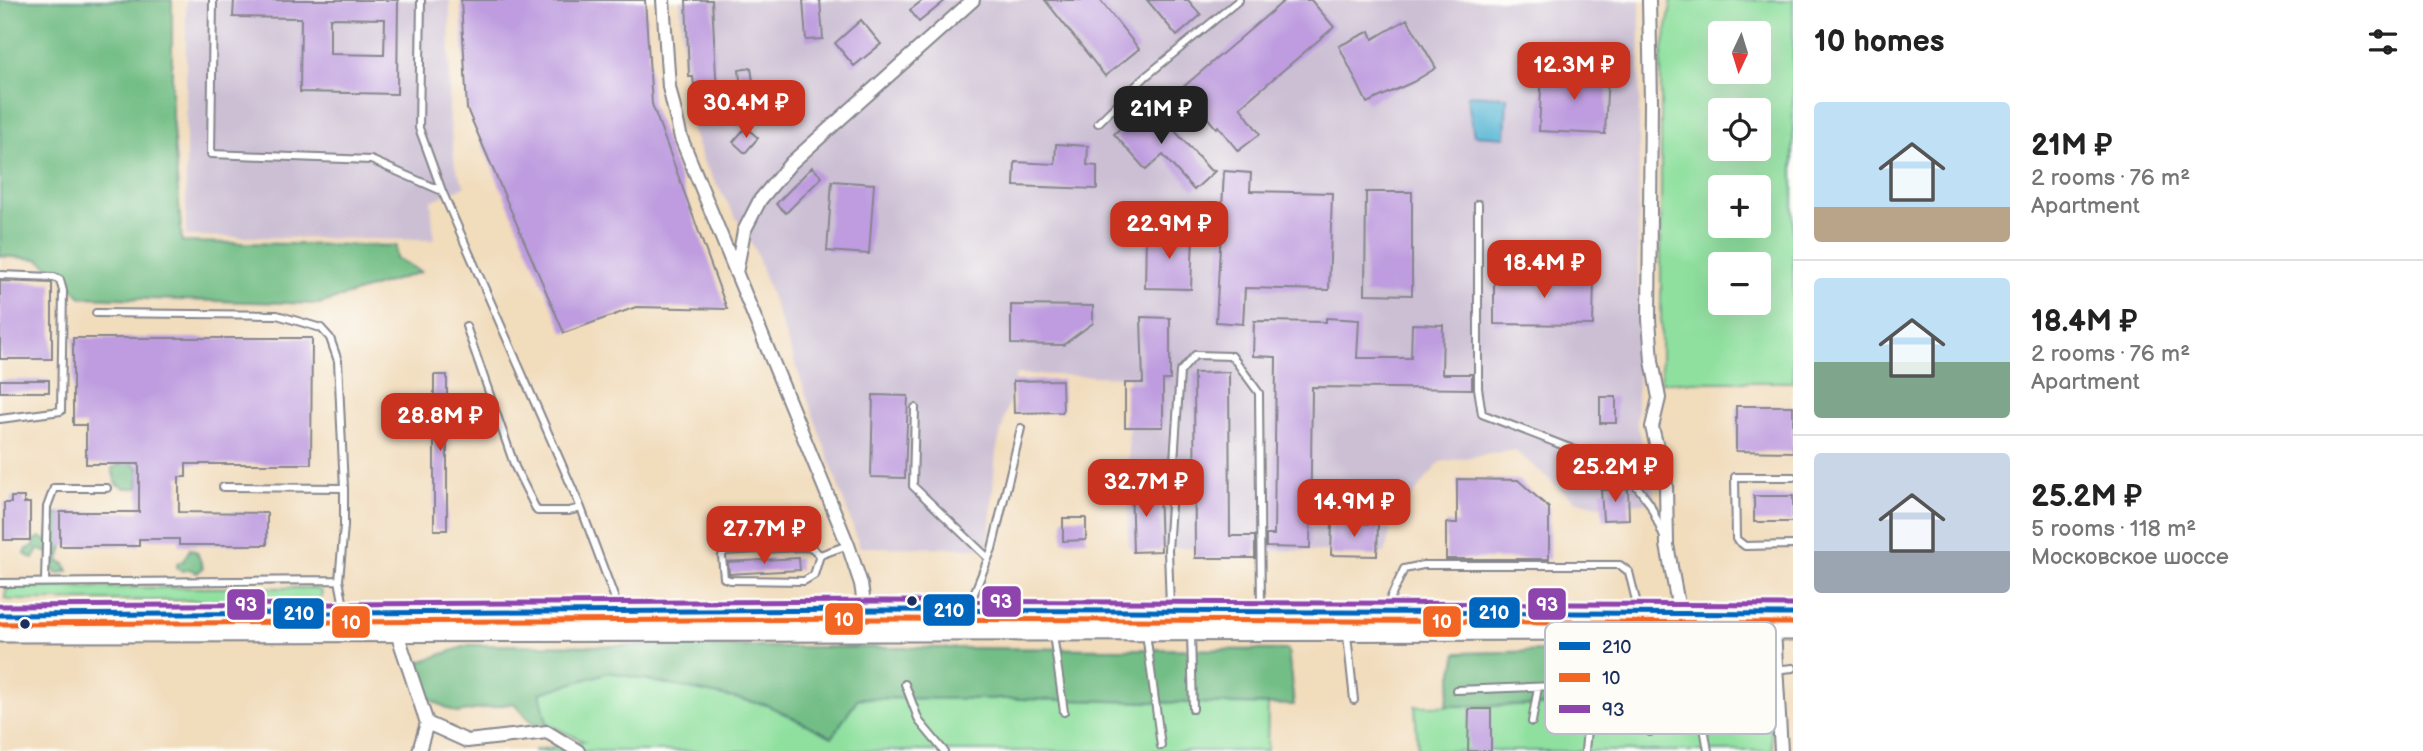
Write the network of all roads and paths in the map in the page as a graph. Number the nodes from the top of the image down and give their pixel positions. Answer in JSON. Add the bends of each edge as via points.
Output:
{"nodes":[{"id":1,"x":213,"y":0,"type":"edge"},
{"id":2,"x":421,"y":0,"type":"edge"},
{"id":3,"x":663,"y":0,"type":"edge"},
{"id":4,"x":973,"y":0,"type":"edge"},
{"id":5,"x":1239,"y":0,"type":"edge"},
{"id":6,"x":1649,"y":0,"type":"edge"},
{"id":7,"x":1098,"y":123,"type":"dead end"},
{"id":8,"x":442,"y":191,"type":"junction"},
{"id":9,"x":1478,"y":204,"type":"dead end"},
{"id":10,"x":0,"y":275,"type":"edge"},
{"id":11,"x":736,"y":275,"type":"junction"},
{"id":12,"x":96,"y":313,"type":"dead end"},
{"id":13,"x":466,"y":326,"type":"dead end"},
{"id":14,"x":915,"y":408,"type":"dead end"},
{"id":15,"x":0,"y":419,"type":"edge"},
{"id":16,"x":1021,"y":428,"type":"dead end"},
{"id":17,"x":1793,"y":477,"type":"edge"},
{"id":18,"x":223,"y":487,"type":"dead end"},
{"id":19,"x":107,"y":488,"type":"dead end"},
{"id":20,"x":344,"y":488,"type":"junction"},
{"id":21,"x":581,"y":508,"type":"junction"},
{"id":22,"x":848,"y":545,"type":"junction"},
{"id":23,"x":1667,"y":545,"type":"junction"},
{"id":24,"x":1793,"y":545,"type":"edge"},
{"id":25,"x":820,"y":555,"type":"junction"},
{"id":26,"x":988,"y":558,"type":"junction"},
{"id":27,"x":339,"y":580,"type":"junction"},
{"id":28,"x":45,"y":581,"type":"junction"},
{"id":29,"x":0,"y":583,"type":"edge"},
{"id":30,"x":967,"y":611,"type":"junction"},
{"id":31,"x":620,"y":612,"type":"junction"},
{"id":32,"x":1170,"y":612,"type":"junction"},
{"id":33,"x":1261,"y":612,"type":"junction"},
{"id":34,"x":345,"y":613,"type":"junction"},
{"id":35,"x":1384,"y":613,"type":"junction"},
{"id":36,"x":1640,"y":614,"type":"junction"},
{"id":37,"x":1793,"y":614,"type":"edge"},
{"id":38,"x":0,"y":615,"type":"edge"},
{"id":39,"x":865,"y":620,"type":"junction"},
{"id":40,"x":1684,"y":622,"type":"junction"},
{"id":41,"x":1052,"y":629,"type":"junction"},
{"id":42,"x":1146,"y":629,"type":"junction"},
{"id":43,"x":1191,"y":629,"type":"junction"},
{"id":44,"x":1346,"y":629,"type":"junction"},
{"id":45,"x":1545,"y":629,"type":"edge"},
{"id":46,"x":396,"y":630,"type":"junction"},
{"id":47,"x":1783,"y":630,"type":"edge"},
{"id":48,"x":0,"y":632,"type":"edge"},
{"id":49,"x":1793,"y":668,"type":"edge"},
{"id":50,"x":1776,"y":669,"type":"junction"},
{"id":51,"x":905,"y":684,"type":"dead end"},
{"id":52,"x":1538,"y":687,"type":"junction"},
{"id":53,"x":1545,"y":687,"type":"edge"},
{"id":54,"x":1455,"y":690,"type":"dead end"},
{"id":55,"x":1353,"y":700,"type":"dead end"},
{"id":56,"x":1193,"y":709,"type":"dead end"},
{"id":57,"x":1064,"y":712,"type":"dead end"},
{"id":58,"x":1532,"y":722,"type":"dead end"},
{"id":59,"x":427,"y":723,"type":"junction"},
{"id":60,"x":467,"y":746,"type":"edge"},
{"id":61,"x":1161,"y":746,"type":"dead end"},
{"id":62,"x":419,"y":751,"type":"edge"},
{"id":63,"x":578,"y":751,"type":"edge"},
{"id":64,"x":944,"y":751,"type":"edge"},
{"id":65,"x":1781,"y":751,"type":"edge"}],
"edges":[{"from":1,"to":8,"type":"lane","via":[[211,154],[371,160]]},
{"from":2,"to":8,"type":"lane","via":[[419,128]]},
{"from":3,"to":11,"type":"street","via":[[669,86],[681,138]]},
{"from":4,"to":11,"type":"street","via":[[791,163],[760,200],[744,231]]},
{"from":5,"to":7,"type":"lane","via":[[1145,77]]},
{"from":6,"to":23,"type":"street","via":[[1649,319],[1659,398],[1652,428],[1666,484]]},
{"from":8,"to":21,"type":"lane"},
{"from":9,"to":23,"type":"lane","via":[[1478,388],[1482,414],[1624,469],[1650,504]]},
{"from":10,"to":15,"type":"lane","via":[[54,277],[63,291],[61,411]]},
{"from":11,"to":22,"type":"street"},
{"from":12,"to":20,"type":"lane","via":[[277,315],[321,328],[338,361]]},
{"from":13,"to":21,"type":"lane","via":[[515,467],[537,511]]},
{"from":14,"to":26,"type":"lane","via":[[913,486]]},
{"from":16,"to":26,"type":"lane"},
{"from":17,"to":24,"type":"lane","via":[[1735,477],[1736,538],[1745,546]]},
{"from":18,"to":20,"type":"lane"},
{"from":19,"to":28,"type":"lane","via":[[54,488],[47,507]]},
{"from":20,"to":27,"type":"lane"},
{"from":21,"to":31,"type":"lane"},
{"from":22,"to":25,"type":"lane"},
{"from":22,"to":39,"type":"street","via":[[861,584]]},
{"from":23,"to":40,"type":"street"},
{"from":25,"to":25,"type":"lane","via":[[814,575],[804,581],[724,578],[724,551],[802,547]]},
{"from":26,"to":30,"type":"lane"},
{"from":27,"to":28,"type":"lane"},
{"from":27,"to":34,"type":"lane"},
{"from":28,"to":29,"type":"lane"},
{"from":30,"to":32,"type":"main road"},
{"from":30,"to":39,"type":"main road"},
{"from":31,"to":34,"type":"main road"},
{"from":31,"to":39,"type":"main road"},
{"from":32,"to":33,"type":"main road"},
{"from":32,"to":33,"type":"lane","via":[[1168,550],[1180,372],[1195,355],[1232,356],[1259,393]]},
{"from":33,"to":35,"type":"main road"},
{"from":34,"to":38,"type":"main road"},
{"from":35,"to":36,"type":"main road"},
{"from":35,"to":36,"type":"lane","via":[[1404,569],[1423,565],[1620,565],[1629,572]]},
{"from":36,"to":40,"type":"main road"},
{"from":37,"to":40,"type":"main road"},
{"from":39,"to":41,"type":"main road"},
{"from":39,"to":46,"type":"main road"},
{"from":41,"to":42,"type":"main road"},
{"from":41,"to":57,"type":"lane"},
{"from":42,"to":43,"type":"main road"},
{"from":42,"to":61,"type":"lane"},
{"from":43,"to":44,"type":"main road"},
{"from":43,"to":56,"type":"lane"},
{"from":44,"to":45,"type":"main road"},
{"from":44,"to":55,"type":"lane"},
{"from":46,"to":48,"type":"main road"},
{"from":46,"to":59,"type":"street"},
{"from":47,"to":50,"type":"street"},
{"from":49,"to":50,"type":"lane"},
{"from":50,"to":65,"type":"street"},
{"from":51,"to":64,"type":"lane","via":[[919,721]]},
{"from":52,"to":53,"type":"lane"},
{"from":52,"to":54,"type":"lane"},
{"from":52,"to":58,"type":"lane"},
{"from":59,"to":60,"type":"street"},
{"from":59,"to":62,"type":"street"},
{"from":60,"to":63,"type":"street","via":[[547,732]]}]}
